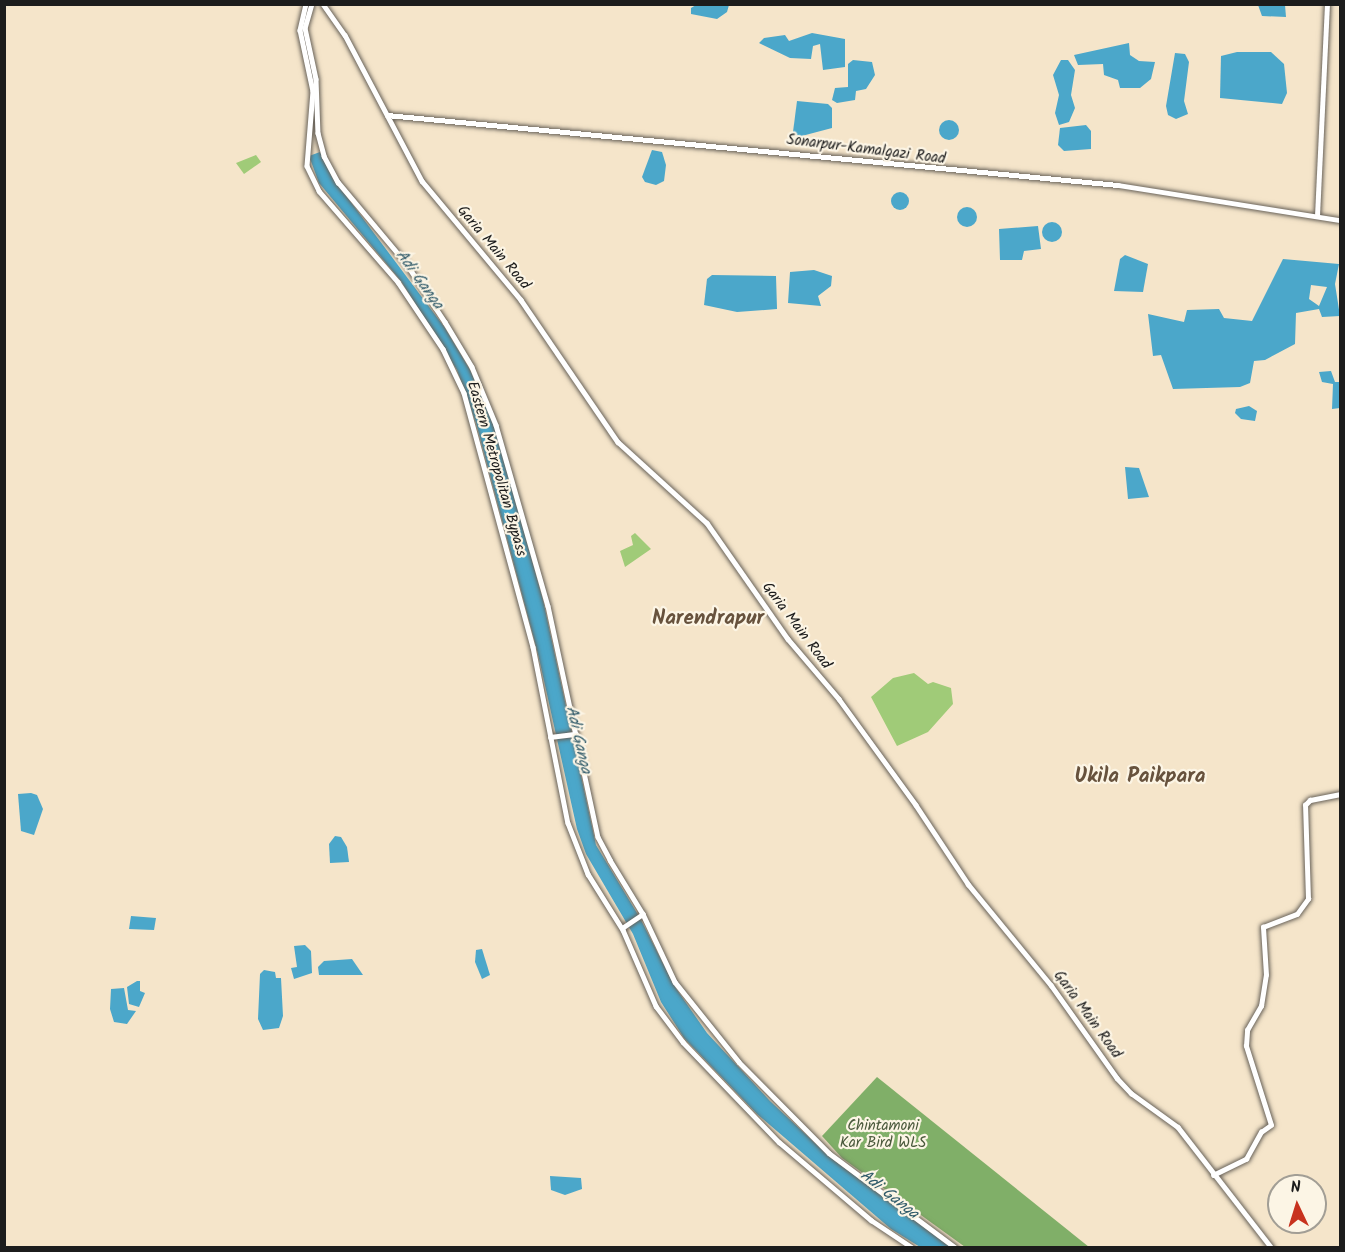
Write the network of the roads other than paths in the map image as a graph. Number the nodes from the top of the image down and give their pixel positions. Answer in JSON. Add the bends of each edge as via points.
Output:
{"nodes":[{"id":1,"x":306,"y":4,"type":"edge"},
{"id":2,"x":312,"y":4,"type":"edge"},
{"id":3,"x":323,"y":4,"type":"edge"},
{"id":4,"x":1327,"y":4,"type":"edge"},
{"id":5,"x":387,"y":116,"type":"junction"},
{"id":6,"x":1317,"y":216,"type":"junction"},
{"id":7,"x":1341,"y":220,"type":"edge"},
{"id":8,"x":576,"y":734,"type":"junction"},
{"id":9,"x":550,"y":737,"type":"junction"},
{"id":10,"x":1341,"y":794,"type":"edge"},
{"id":11,"x":641,"y":916,"type":"junction"},
{"id":12,"x":622,"y":928,"type":"junction"},
{"id":13,"x":1213,"y":1175,"type":"junction"},
{"id":14,"x":912,"y":1248,"type":"edge"},
{"id":15,"x":956,"y":1248,"type":"edge"},
{"id":16,"x":1272,"y":1248,"type":"edge"}],
"edges":[{"from":1,"to":9,"type":"main road","name":"Eastern Metropolitan Bypass","via":[[300,30],[313,91],[305,155],[311,178],[351,231],[398,282],[443,349],[474,427],[533,647]]},
{"from":2,"to":8,"type":"main road","name":"Eastern Metropolitan Bypass","via":[[305,28],[316,78],[318,133],[324,156],[338,182],[406,263],[472,367],[496,425],[548,606]]},
{"from":3,"to":5,"type":"main road","name":"Garia Main Road","via":[[345,36]]},
{"from":4,"to":6,"type":"main road"},
{"from":5,"to":6,"type":"main road","name":"Sonarpur-Kamalgazi Road","via":[[1118,185]]},
{"from":5,"to":13,"type":"main road","name":"Garia Main Road","via":[[422,181],[526,306],[618,442],[707,523],[788,639],[839,699],[968,884],[1051,985],[1117,1078],[1178,1127]]},
{"from":6,"to":7,"type":"main road","name":"Sonarpur-Kamalgazi Road"},
{"from":8,"to":9,"type":"main road"},
{"from":8,"to":11,"type":"main road","name":"Eastern Metropolitan Bypass","via":[[598,837]]},
{"from":9,"to":12,"type":"main road","name":"Eastern Metropolitan Bypass","via":[[572,834],[588,874]]},
{"from":10,"to":13,"type":"main road","via":[[1310,800],[1305,805],[1308,899],[1297,914],[1263,927],[1266,975],[1261,1006],[1247,1030],[1246,1046],[1271,1125],[1261,1132],[1246,1159]]},
{"from":11,"to":12,"type":"main road"},
{"from":11,"to":15,"type":"main road","name":"Eastern Metropolitan Bypass","via":[[693,1008],[782,1109],[829,1153]]},
{"from":12,"to":14,"type":"main road","name":"Eastern Metropolitan Bypass","via":[[656,1006],[683,1042],[766,1130],[871,1220]]},
{"from":13,"to":16,"type":"main road","name":"Garia Main Road"}]}
